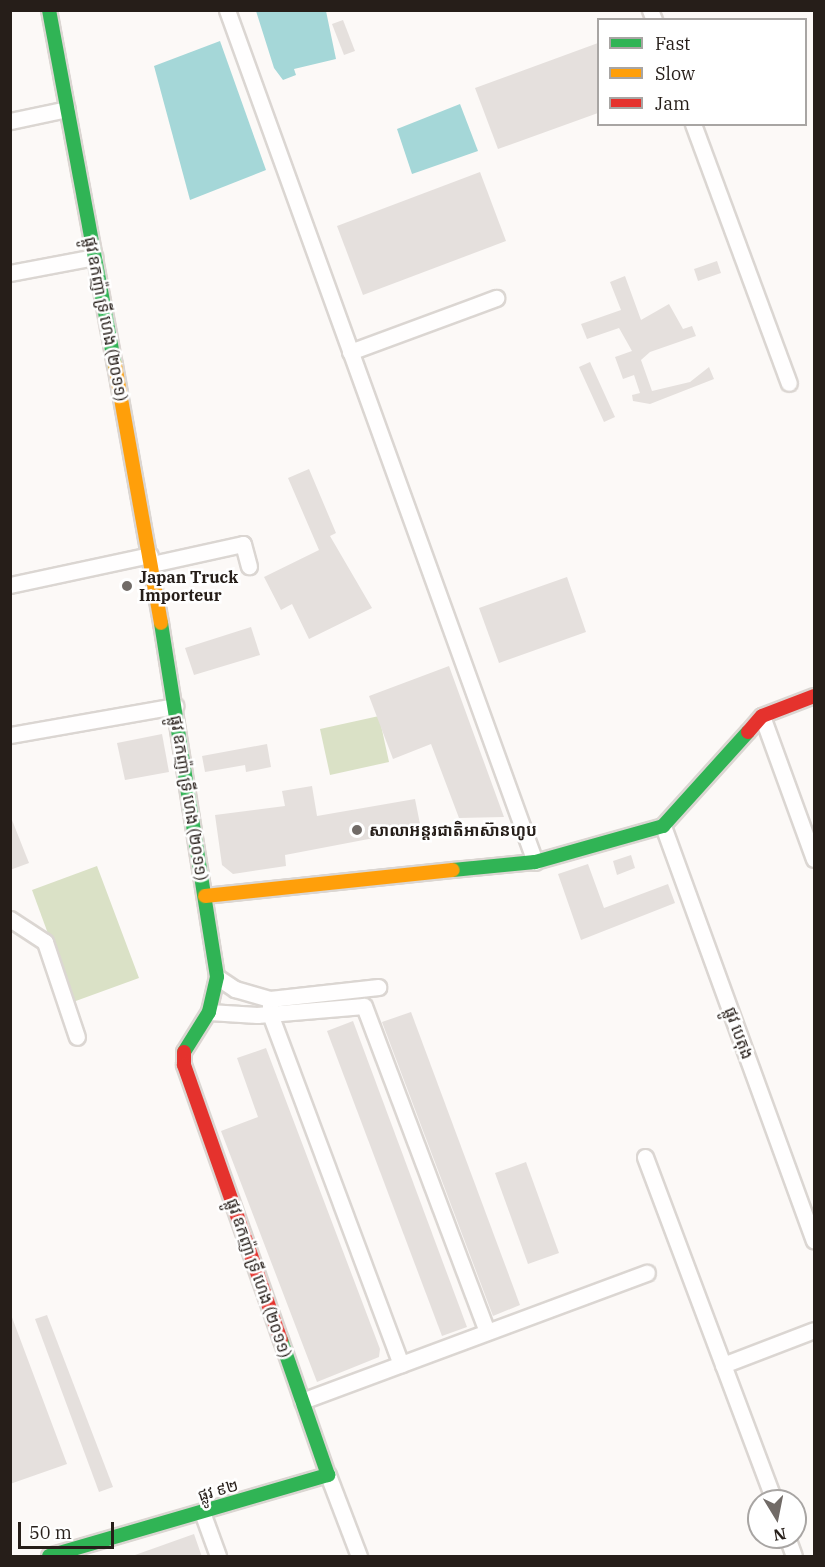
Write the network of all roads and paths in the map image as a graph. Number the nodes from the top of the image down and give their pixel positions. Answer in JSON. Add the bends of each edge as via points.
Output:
{"nodes":[{"id":1,"x":49,"y":10,"type":"edge"},
{"id":2,"x":227,"y":10,"type":"edge"},
{"id":3,"x":67,"y":109,"type":"junction"},
{"id":4,"x":10,"y":121,"type":"edge"},
{"id":5,"x":694,"y":126,"type":"edge"},
{"id":6,"x":95,"y":257,"type":"junction"},
{"id":7,"x":10,"y":273,"type":"edge"},
{"id":8,"x":496,"y":298,"type":"dead end"},
{"id":9,"x":350,"y":352,"type":"junction"},
{"id":10,"x":789,"y":383,"type":"dead end"},
{"id":11,"x":151,"y":560,"type":"junction"},
{"id":12,"x":249,"y":566,"type":"dead end"},
{"id":13,"x":10,"y":585,"type":"edge"},
{"id":14,"x":814,"y":696,"type":"edge"},
{"id":15,"x":175,"y":706,"type":"junction"},
{"id":16,"x":762,"y":716,"type":"junction"},
{"id":17,"x":10,"y":735,"type":"edge"},
{"id":18,"x":663,"y":826,"type":"junction"},
{"id":19,"x":814,"y":859,"type":"edge"},
{"id":20,"x":534,"y":862,"type":"junction"},
{"id":21,"x":205,"y":896,"type":"junction"},
{"id":22,"x":10,"y":919,"type":"edge"},
{"id":23,"x":217,"y":977,"type":"junction"},
{"id":24,"x":378,"y":987,"type":"dead end"},
{"id":25,"x":270,"y":1007,"type":"junction"},
{"id":26,"x":209,"y":1012,"type":"junction"},
{"id":27,"x":77,"y":1037,"type":"dead end"},
{"id":28,"x":645,"y":1157,"type":"dead end"},
{"id":29,"x":814,"y":1240,"type":"edge"},
{"id":30,"x":647,"y":1273,"type":"dead end"},
{"id":31,"x":814,"y":1330,"type":"edge"},
{"id":32,"x":487,"y":1332,"type":"junction"},
{"id":33,"x":401,"y":1364,"type":"junction"},
{"id":34,"x":723,"y":1365,"type":"junction"},
{"id":35,"x":302,"y":1401,"type":"junction"},
{"id":36,"x":328,"y":1475,"type":"junction"},
{"id":37,"x":770,"y":1489,"type":"edge"},
{"id":38,"x":202,"y":1512,"type":"junction"},
{"id":39,"x":76,"y":1553,"type":"edge"},
{"id":40,"x":49,"y":1557,"type":"edge"},
{"id":41,"x":218,"y":1557,"type":"edge"},
{"id":42,"x":359,"y":1557,"type":"edge"}],
"edges":[{"from":1,"to":3,"type":"main road","name":"ផ្លូវ ឧកញ៉ា ទ្រី ហេង (២០១១)"},
{"from":2,"to":9,"type":"street"},
{"from":3,"to":4,"type":"street"},
{"from":3,"to":6,"type":"main road","name":"ផ្លូវ ឧកញ៉ា ទ្រី ហេង (២០១១)"},
{"from":5,"to":10,"type":"street"},
{"from":6,"to":7,"type":"street"},
{"from":6,"to":11,"type":"main road","name":"ផ្លូវ ឧកញ៉ា ទ្រី ហេង (២០១១)"},
{"from":8,"to":9,"type":"street"},
{"from":9,"to":20,"type":"street"},
{"from":11,"to":12,"type":"street","via":[[243,544]]},
{"from":11,"to":13,"type":"street"},
{"from":11,"to":15,"type":"main road","name":"ផ្លូវ ឧកញ៉ា ទ្រី ហេង (២០១១)"},
{"from":14,"to":16,"type":"main road"},
{"from":15,"to":17,"type":"street"},
{"from":15,"to":21,"type":"main road","name":"ផ្លូវ ឧកញ៉ា ទ្រី ហេង (២០១១)"},
{"from":16,"to":18,"type":"main road"},
{"from":16,"to":19,"type":"street"},
{"from":18,"to":20,"type":"main road"},
{"from":18,"to":29,"type":"street","name":"ផ្លូវ បេតុង"},
{"from":20,"to":21,"type":"main road"},
{"from":21,"to":23,"type":"main road","name":"ផ្លូវ ឧកញ៉ា ទ្រី ហេង (២០១១)"},
{"from":22,"to":27,"type":"street","via":[[45,942]]},
{"from":23,"to":25,"type":"street"},
{"from":23,"to":26,"type":"main road","name":"ផ្លូវ ឧកញ៉ា ទ្រី ហេង (២០១១)"},
{"from":24,"to":25,"type":"street"},
{"from":25,"to":26,"type":"street"},
{"from":25,"to":32,"type":"street","via":[[364,1006]]},
{"from":25,"to":33,"type":"street"},
{"from":26,"to":35,"type":"main road","name":"ផ្លូវ ឧកញ៉ា ទ្រី ហេង (២០១១)","via":[[182,1055],[183,1065]]},
{"from":28,"to":34,"type":"street"},
{"from":30,"to":32,"type":"street"},
{"from":31,"to":34,"type":"street"},
{"from":32,"to":33,"type":"street"},
{"from":33,"to":35,"type":"street"},
{"from":34,"to":37,"type":"street"},
{"from":35,"to":36,"type":"main road","name":"ផ្លូវ ឧកញ៉ា ទ្រី ហេង (២០១១)"},
{"from":36,"to":38,"type":"main road","name":"ផ្លូវ ៩២"},
{"from":36,"to":42,"type":"street","name":"ផ្លូវ ឧកញ៉ា ទ្រី ហេង (២០១១)"},
{"from":38,"to":39,"type":"main road","name":"ផ្លូវ ៩២"},
{"from":38,"to":41,"type":"street"},
{"from":39,"to":40,"type":"main road","name":"ផ្លូវ ៩២"}]}
